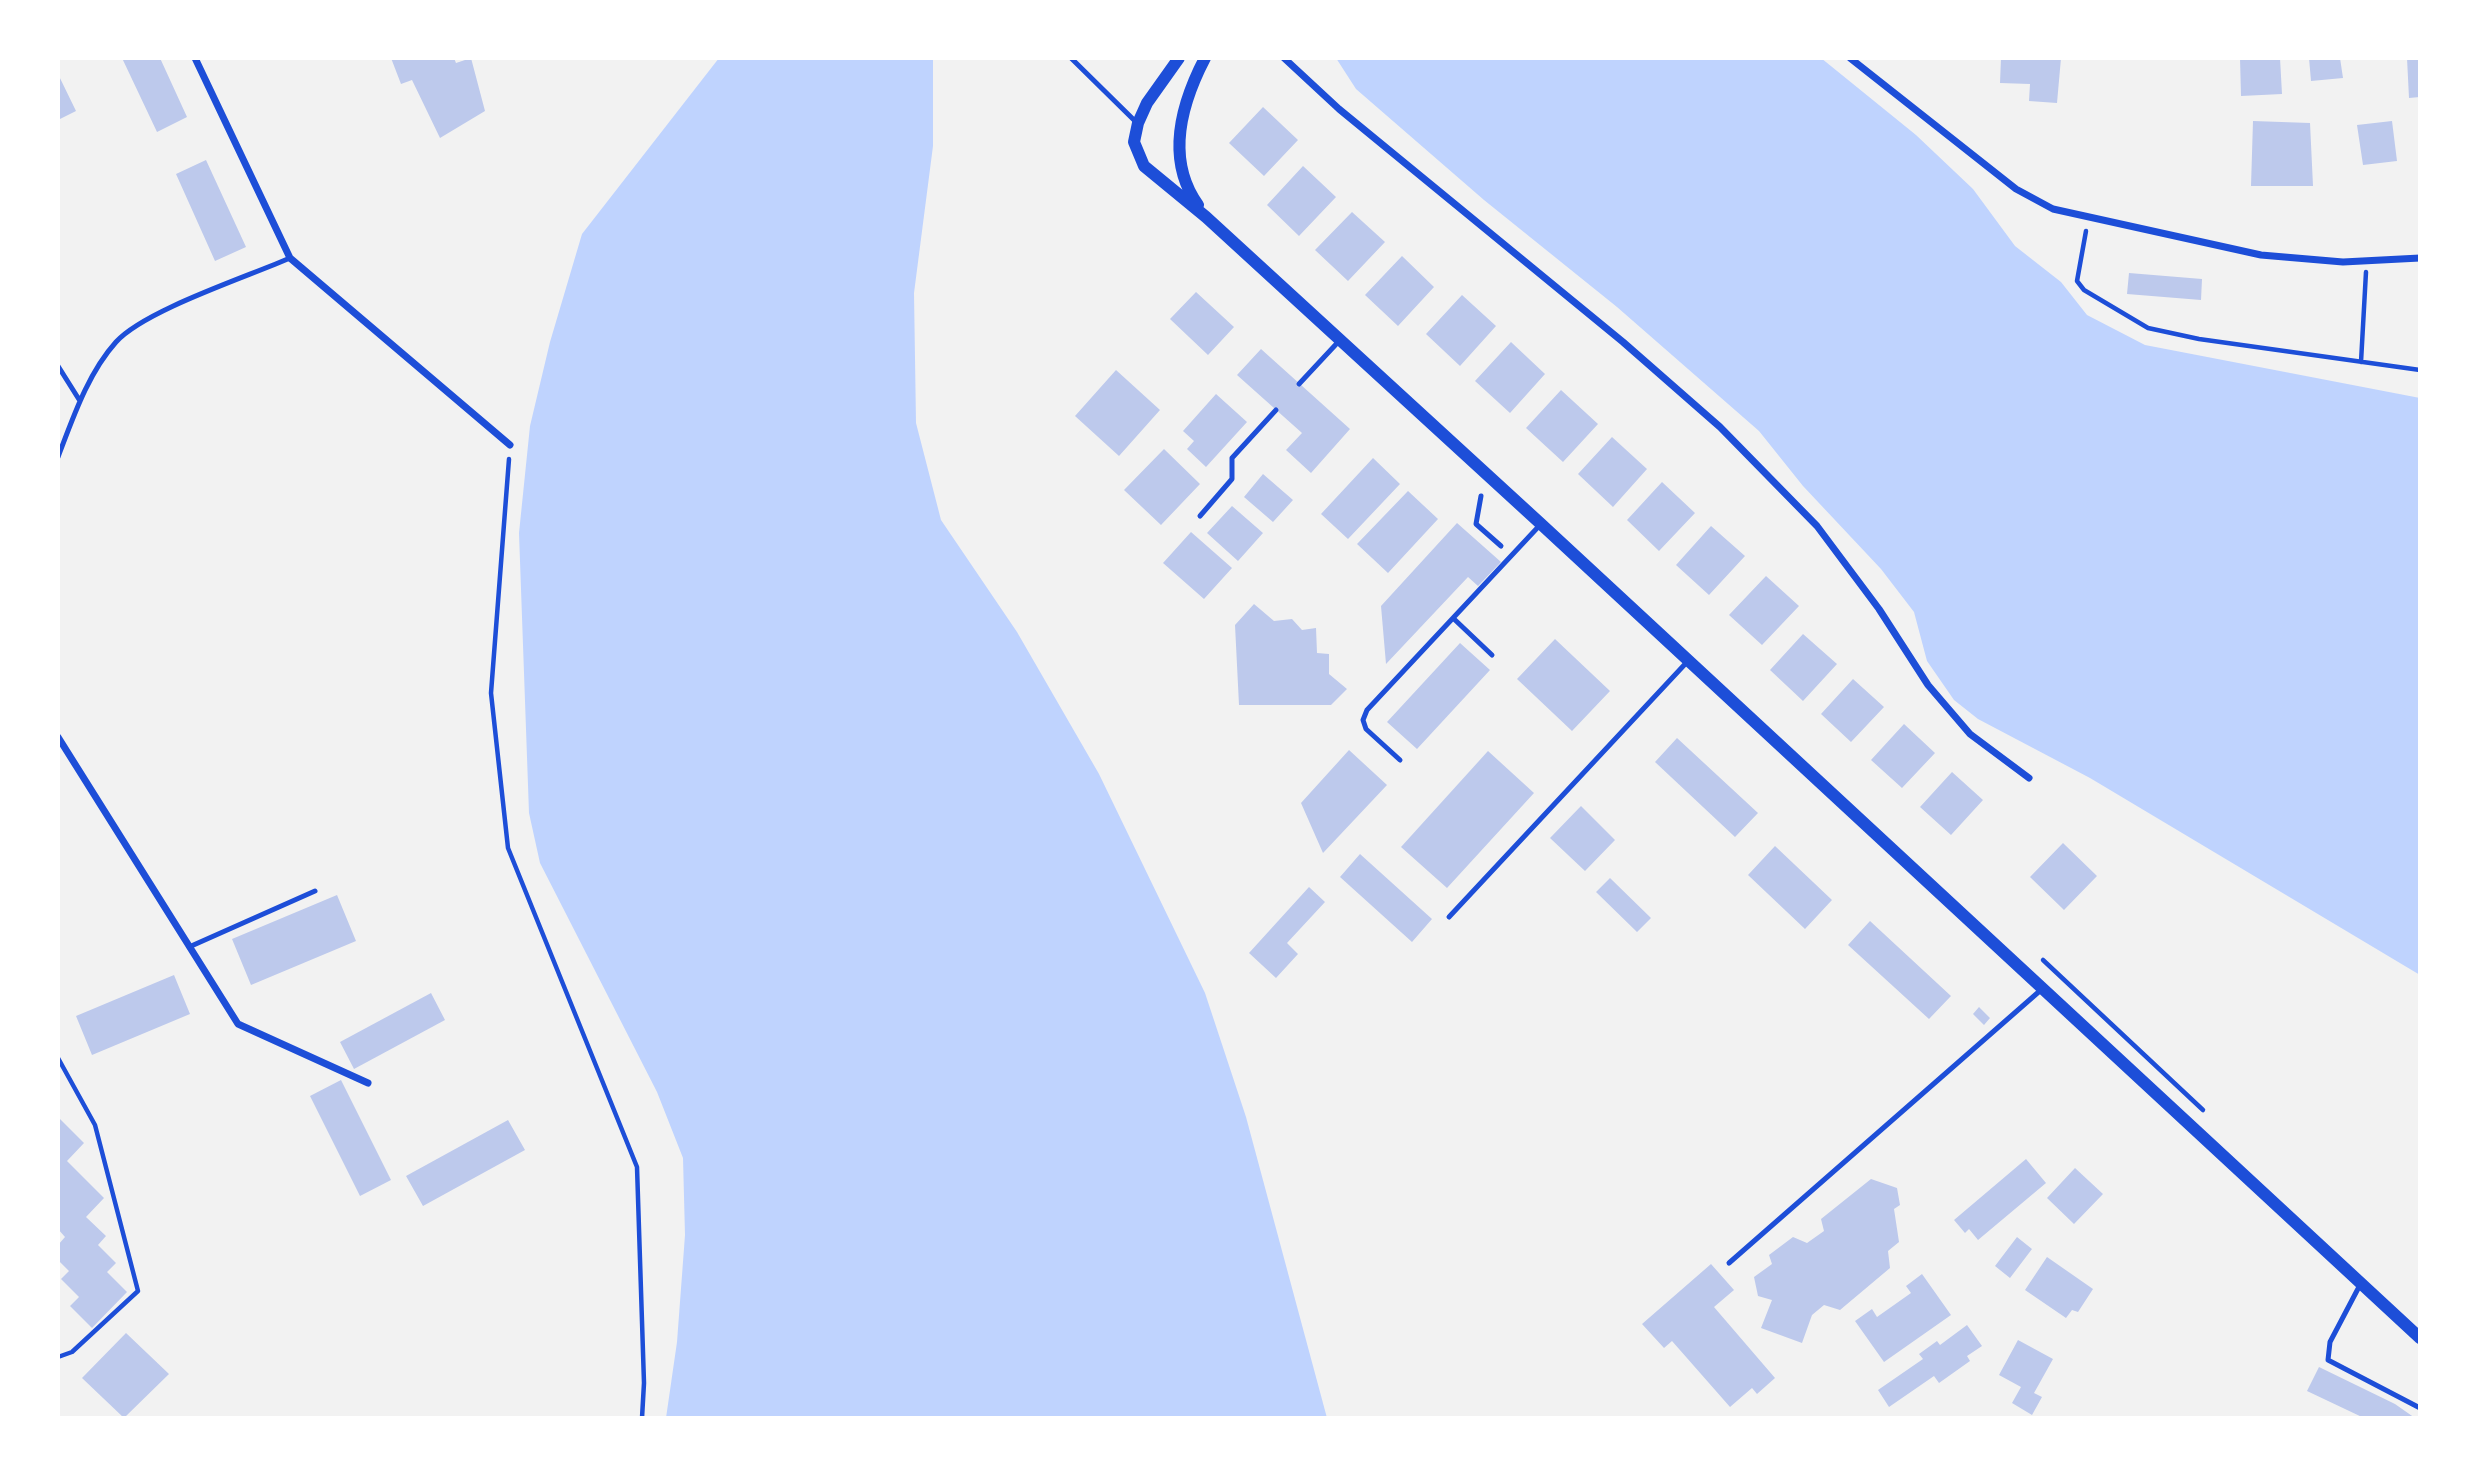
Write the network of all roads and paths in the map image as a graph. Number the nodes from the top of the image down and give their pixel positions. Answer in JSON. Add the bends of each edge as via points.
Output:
{"nodes":[{"id":1,"x":195,"y":58,"type":"edge"},
{"id":2,"x":1071,"y":58,"type":"edge"},
{"id":3,"x":1179,"y":58,"type":"edge"},
{"id":4,"x":1205,"y":58,"type":"edge"},
{"id":5,"x":1284,"y":58,"type":"edge"},
{"id":6,"x":1850,"y":58,"type":"edge"},
{"id":7,"x":1138,"y":124,"type":"junction"},
{"id":8,"x":2087,"y":216,"type":"junction"},
{"id":9,"x":1206,"y":217,"type":"junction"},
{"id":10,"x":290,"y":258,"type":"junction"},
{"id":11,"x":2420,"y":258,"type":"edge"},
{"id":12,"x":2366,"y":261,"type":"junction"},
{"id":13,"x":1340,"y":340,"type":"junction"},
{"id":14,"x":2361,"y":362,"type":"junction"},
{"id":15,"x":58,"y":366,"type":"edge"},
{"id":16,"x":2420,"y":370,"type":"edge"},
{"id":17,"x":1299,"y":384,"type":"dead end"},
{"id":18,"x":80,"y":401,"type":"junction"},
{"id":19,"x":1276,"y":410,"type":"dead end"},
{"id":20,"x":510,"y":445,"type":"joint"},
{"id":21,"x":58,"y":457,"type":"edge"},
{"id":22,"x":1481,"y":496,"type":"dead end"},
{"id":23,"x":1200,"y":516,"type":"dead end"},
{"id":24,"x":1541,"y":524,"type":"junction"},
{"id":25,"x":1501,"y":545,"type":"dead end"},
{"id":26,"x":1453,"y":618,"type":"junction"},
{"id":27,"x":1492,"y":655,"type":"dead end"},
{"id":28,"x":1689,"y":660,"type":"junction"},
{"id":29,"x":58,"y":737,"type":"edge"},
{"id":30,"x":1400,"y":760,"type":"dead end"},
{"id":31,"x":2029,"y":778,"type":"dead end"},
{"id":32,"x":315,"y":891,"type":"dead end"},
{"id":33,"x":1449,"y":917,"type":"dead end"},
{"id":34,"x":189,"y":947,"type":"junction"},
{"id":35,"x":2044,"y":987,"type":"junction"},
{"id":36,"x":58,"y":1058,"type":"edge"},
{"id":37,"x":368,"y":1083,"type":"dead end"},
{"id":38,"x":1729,"y":1263,"type":"dead end"},
{"id":39,"x":2361,"y":1283,"type":"junction"},
{"id":40,"x":2420,"y":1338,"type":"edge"},
{"id":41,"x":58,"y":1357,"type":"edge"},
{"id":42,"x":2420,"y":1408,"type":"edge"},
{"id":43,"x":642,"y":1418,"type":"edge"}],
"edges":[{"from":1,"to":10,"type":"street"},
{"from":2,"to":7,"type":"lane"},
{"from":3,"to":7,"type":"street"},
{"from":4,"to":9,"type":"street","via":[[1185,98],[1179,153],[1190,194]]},
{"from":5,"to":31,"type":"street","via":[[1720,428],[1817,526],[1928,685],[1970,734]]},
{"from":6,"to":8,"type":"street","via":[[2016,189],[2053,209]]},
{"from":7,"to":9,"type":"street","via":[[1134,142],[1144,166]]},
{"from":8,"to":12,"type":"street","via":[[2261,255]]},
{"from":8,"to":14,"type":"path","via":[[2077,281],[2084,290],[2148,328],[2199,340]]},
{"from":9,"to":13,"type":"street"},
{"from":10,"to":18,"type":"lane","via":[[137,323],[115,343]]},
{"from":10,"to":20,"type":"street"},
{"from":11,"to":12,"type":"street"},
{"from":12,"to":14,"type":"path"},
{"from":13,"to":17,"type":"lane"},
{"from":13,"to":24,"type":"street"},
{"from":14,"to":16,"type":"path"},
{"from":15,"to":18,"type":"lane"},
{"from":18,"to":21,"type":"lane"},
{"from":19,"to":23,"type":"lane","via":[[1232,458],[1232,479]]},
{"from":20,"to":43,"type":"path","via":[[491,693],[508,848],[637,1167]]},
{"from":22,"to":25,"type":"lane","via":[[1476,524]]},
{"from":24,"to":26,"type":"lane"},
{"from":24,"to":28,"type":"street"},
{"from":26,"to":27,"type":"lane"},
{"from":26,"to":30,"type":"lane","via":[[1367,710],[1363,720],[1366,729]]},
{"from":28,"to":33,"type":"lane"},
{"from":28,"to":35,"type":"street"},
{"from":29,"to":34,"type":"street"},
{"from":32,"to":34,"type":"lane"},
{"from":34,"to":37,"type":"street","via":[[237,1024]]},
{"from":35,"to":38,"type":"lane"},
{"from":35,"to":39,"type":"street"},
{"from":36,"to":41,"type":"path","via":[[95,1125],[138,1291],[72,1352]]},
{"from":39,"to":40,"type":"street"},
{"from":39,"to":42,"type":"lane","via":[[2330,1342],[2328,1360]]}]}
